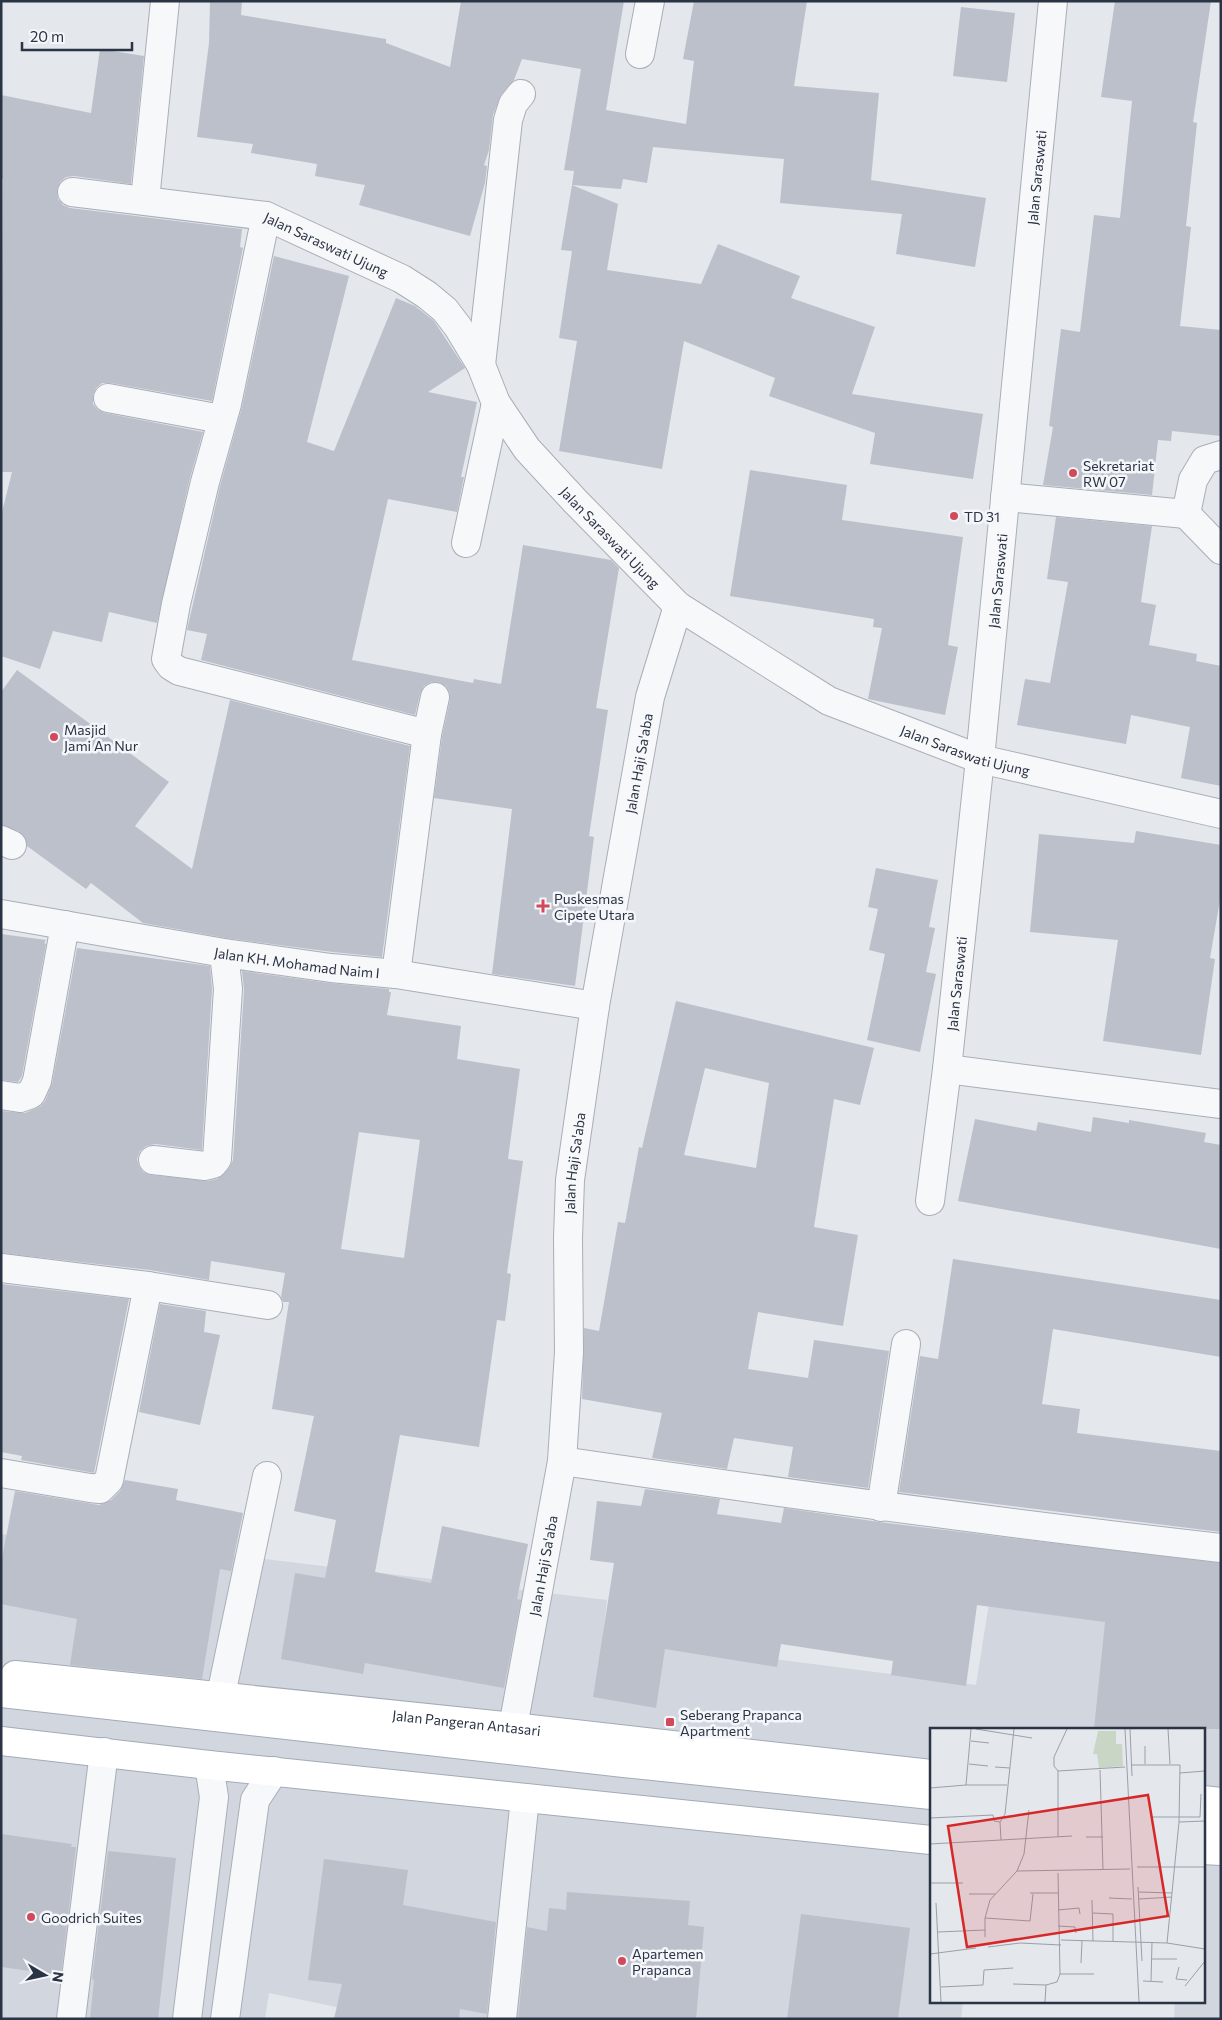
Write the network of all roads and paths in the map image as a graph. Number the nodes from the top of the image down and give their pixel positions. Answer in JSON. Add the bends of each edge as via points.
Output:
{"nodes":[{"id":1,"x":650,"y":1,"type":"edge"},
{"id":2,"x":1053,"y":1,"type":"edge"},
{"id":3,"x":175,"y":5,"type":"edge"},
{"id":4,"x":640,"y":54,"type":"dead end"},
{"id":5,"x":521,"y":94,"type":"dead end"},
{"id":6,"x":72,"y":192,"type":"dead end"},
{"id":7,"x":145,"y":200,"type":"junction"},
{"id":8,"x":266,"y":216,"type":"junction"},
{"id":9,"x":481,"y":365,"type":"junction"},
{"id":10,"x":108,"y":398,"type":"dead end"},
{"id":11,"x":496,"y":403,"type":"junction"},
{"id":12,"x":221,"y":419,"type":"junction"},
{"id":13,"x":1221,"y":455,"type":"edge"},
{"id":14,"x":1005,"y":497,"type":"junction"},
{"id":15,"x":1186,"y":514,"type":"junction"},
{"id":16,"x":466,"y":543,"type":"dead end"},
{"id":17,"x":1221,"y":550,"type":"edge"},
{"id":18,"x":678,"y":606,"type":"junction"},
{"id":19,"x":435,"y":697,"type":"dead end"},
{"id":20,"x":427,"y":734,"type":"junction"},
{"id":21,"x":980,"y":760,"type":"junction"},
{"id":22,"x":1221,"y":814,"type":"edge"},
{"id":23,"x":1,"y":914,"type":"edge"},
{"id":24,"x":65,"y":925,"type":"junction"},
{"id":25,"x":224,"y":953,"type":"junction"},
{"id":26,"x":396,"y":974,"type":"junction"},
{"id":27,"x":595,"y":1006,"type":"junction"},
{"id":28,"x":948,"y":1070,"type":"junction"},
{"id":29,"x":1,"y":1095,"type":"edge"},
{"id":30,"x":1221,"y":1104,"type":"edge"},
{"id":31,"x":153,"y":1160,"type":"dead end"},
{"id":32,"x":930,"y":1201,"type":"dead end"},
{"id":33,"x":1,"y":1268,"type":"edge"},
{"id":34,"x":148,"y":1286,"type":"junction"},
{"id":35,"x":268,"y":1305,"type":"dead end"},
{"id":36,"x":906,"y":1344,"type":"dead end"},
{"id":37,"x":562,"y":1461,"type":"junction"},
{"id":38,"x":1,"y":1473,"type":"edge"},
{"id":39,"x":267,"y":1476,"type":"dead end"},
{"id":40,"x":881,"y":1507,"type":"junction"},
{"id":41,"x":1221,"y":1548,"type":"edge"},
{"id":42,"x":1,"y":1674,"type":"edge"},
{"id":43,"x":1,"y":1693,"type":"edge"},
{"id":44,"x":221,"y":1695,"type":"junction"},
{"id":45,"x":1,"y":1723,"type":"edge"},
{"id":46,"x":513,"y":1727,"type":"junction"},
{"id":47,"x":1,"y":1741,"type":"edge"},
{"id":48,"x":95,"y":1759,"type":"junction"},
{"id":49,"x":209,"y":1765,"type":"junction"},
{"id":50,"x":274,"y":1771,"type":"junction"},
{"id":51,"x":930,"y":1774,"type":"edge"},
{"id":52,"x":930,"y":1794,"type":"edge"},
{"id":53,"x":525,"y":1798,"type":"junction"},
{"id":54,"x":1204,"y":1800,"type":"edge"},
{"id":55,"x":1221,"y":1802,"type":"edge"},
{"id":56,"x":930,"y":1822,"type":"edge"},
{"id":57,"x":1204,"y":1822,"type":"edge"},
{"id":58,"x":1221,"y":1824,"type":"edge"},
{"id":59,"x":930,"y":1840,"type":"edge"},
{"id":60,"x":1204,"y":1850,"type":"edge"},
{"id":61,"x":1221,"y":1851,"type":"edge"},
{"id":62,"x":1204,"y":1868,"type":"edge"},
{"id":63,"x":1221,"y":1870,"type":"edge"},
{"id":64,"x":71,"y":2019,"type":"edge"},
{"id":65,"x":187,"y":2019,"type":"edge"},
{"id":66,"x":225,"y":2019,"type":"edge"},
{"id":67,"x":502,"y":2019,"type":"edge"}],
"edges":[{"from":1,"to":4,"type":"street"},
{"from":2,"to":14,"type":"street","name":"Jalan Saraswati"},
{"from":3,"to":7,"type":"street"},
{"from":5,"to":9,"type":"street","via":[[508,120]]},
{"from":6,"to":7,"type":"street","name":"Jalan Saraswati Ujung"},
{"from":7,"to":8,"type":"street","name":"Jalan Saraswati Ujung"},
{"from":8,"to":9,"type":"street","name":"Jalan Saraswati Ujung","via":[[402,279],[427,295],[445,310]]},
{"from":8,"to":12,"type":"street"},
{"from":9,"to":11,"type":"street","name":"Jalan Saraswati Ujung"},
{"from":10,"to":12,"type":"street"},
{"from":11,"to":16,"type":"street"},
{"from":11,"to":18,"type":"street","name":"Jalan Saraswati Ujung","via":[[527,449]]},
{"from":12,"to":20,"type":"street","via":[[176,604],[166,659],[179,671]]},
{"from":13,"to":15,"type":"street","via":[[1205,460],[1193,480]]},
{"from":14,"to":15,"type":"street"},
{"from":14,"to":21,"type":"street","name":"Jalan Saraswati"},
{"from":15,"to":17,"type":"street"},
{"from":18,"to":21,"type":"street","name":"Jalan Saraswati Ujung","via":[[829,701]]},
{"from":18,"to":27,"type":"street","name":"Jalan Haji Sa'aba","via":[[650,697]]},
{"from":19,"to":20,"type":"street"},
{"from":20,"to":26,"type":"street"},
{"from":21,"to":22,"type":"street","name":"Jalan Saraswati Ujung"},
{"from":21,"to":28,"type":"street","name":"Jalan Saraswati"},
{"from":23,"to":24,"type":"street","name":"Jalan KH. Mohamad Naim I"},
{"from":24,"to":25,"type":"street","name":"Jalan KH. Mohamad Naim I"},
{"from":24,"to":29,"type":"street","via":[[37,1081],[30,1094],[20,1098]]},
{"from":25,"to":26,"type":"street","name":"Jalan KH. Mohamad Naim I"},
{"from":25,"to":31,"type":"street","via":[[228,989],[217,1159],[205,1166]]},
{"from":26,"to":27,"type":"street","name":"Jalan KH. Mohamad Naim I"},
{"from":27,"to":37,"type":"street","name":"Jalan Haji Sa'aba","via":[[570,1180],[569,1352]]},
{"from":28,"to":30,"type":"street"},
{"from":28,"to":32,"type":"street","name":"Jalan Saraswati"},
{"from":33,"to":34,"type":"street"},
{"from":34,"to":35,"type":"street"},
{"from":34,"to":38,"type":"street","via":[[109,1480],[100,1489]]},
{"from":36,"to":40,"type":"street"},
{"from":37,"to":40,"type":"street"},
{"from":37,"to":46,"type":"street","name":"Jalan Haji Sa'aba"},
{"from":39,"to":44,"type":"street"},
{"from":40,"to":41,"type":"street"},
{"from":42,"to":44,"type":"main road","name":"Jalan Pangeran Antasari"},
{"from":43,"to":52,"type":"main road"},
{"from":44,"to":46,"type":"main road","name":"Jalan Pangeran Antasari"},
{"from":45,"to":56,"type":"main road"},
{"from":46,"to":51,"type":"main road","name":"Jalan Pangeran Antasari"},
{"from":47,"to":48,"type":"main road"},
{"from":48,"to":49,"type":"main road"},
{"from":48,"to":64,"type":"street"},
{"from":49,"to":50,"type":"main road"},
{"from":49,"to":65,"type":"street","via":[[214,1797]]},
{"from":50,"to":53,"type":"main road"},
{"from":50,"to":66,"type":"street","via":[[255,1800]]},
{"from":53,"to":59,"type":"main road"},
{"from":53,"to":67,"type":"street"},
{"from":54,"to":55,"type":"main road"},
{"from":57,"to":58,"type":"main road"},
{"from":60,"to":61,"type":"main road"},
{"from":62,"to":63,"type":"main road"}]}
